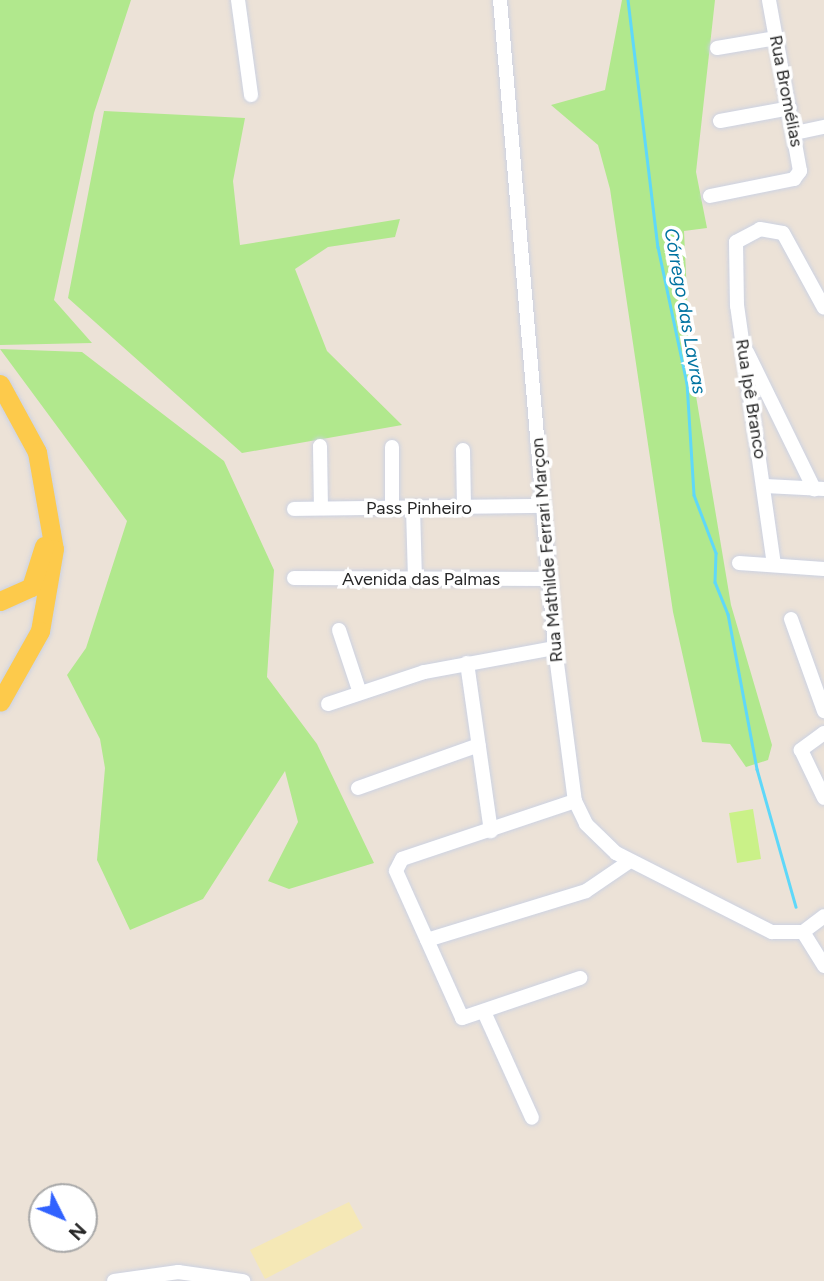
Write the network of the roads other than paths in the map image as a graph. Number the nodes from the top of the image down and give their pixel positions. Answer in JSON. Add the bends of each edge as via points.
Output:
{"nodes":[{"id":1,"x":238,"y":0,"type":"edge"},
{"id":2,"x":500,"y":0,"type":"edge"},
{"id":3,"x":769,"y":0,"type":"edge"},
{"id":4,"x":776,"y":38,"type":"junction"},
{"id":5,"x":716,"y":48,"type":"dead end"},
{"id":6,"x":251,"y":95,"type":"dead end"},
{"id":7,"x":790,"y":108,"type":"junction"},
{"id":8,"x":720,"y":121,"type":"dead end"},
{"id":9,"x":824,"y":127,"type":"edge"},
{"id":10,"x":795,"y":133,"type":"junction"},
{"id":11,"x":710,"y":196,"type":"dead end"},
{"id":12,"x":824,"y":308,"type":"edge"},
{"id":13,"x":743,"y":348,"type":"junction"},
{"id":14,"x":3,"y":391,"type":"edge"},
{"id":15,"x":320,"y":446,"type":"dead end"},
{"id":16,"x":392,"y":447,"type":"dead end"},
{"id":17,"x":463,"y":450,"type":"dead end"},
{"id":18,"x":765,"y":486,"type":"junction"},
{"id":19,"x":819,"y":489,"type":"edge"},
{"id":20,"x":543,"y":506,"type":"junction"},
{"id":21,"x":50,"y":507,"type":"junction"},
{"id":22,"x":321,"y":508,"type":"junction"},
{"id":23,"x":392,"y":508,"type":"junction"},
{"id":24,"x":412,"y":508,"type":"junction"},
{"id":25,"x":464,"y":508,"type":"junction"},
{"id":26,"x":294,"y":509,"type":"dead end"},
{"id":27,"x":739,"y":563,"type":"dead end"},
{"id":28,"x":774,"y":565,"type":"junction"},
{"id":29,"x":824,"y":569,"type":"edge"},
{"id":30,"x":294,"y":578,"type":"dead end"},
{"id":31,"x":415,"y":579,"type":"junction"},
{"id":32,"x":548,"y":579,"type":"junction"},
{"id":33,"x":0,"y":601,"type":"edge"},
{"id":34,"x":791,"y":619,"type":"dead end"},
{"id":35,"x":339,"y":630,"type":"dead end"},
{"id":36,"x":555,"y":648,"type":"junction"},
{"id":37,"x":467,"y":663,"type":"junction"},
{"id":38,"x":360,"y":693,"type":"junction"},
{"id":39,"x":0,"y":702,"type":"edge"},
{"id":40,"x":328,"y":704,"type":"dead end"},
{"id":41,"x":824,"y":711,"type":"edge"},
{"id":42,"x":824,"y":733,"type":"edge"},
{"id":43,"x":479,"y":746,"type":"junction"},
{"id":44,"x":358,"y":788,"type":"dead end"},
{"id":45,"x":824,"y":798,"type":"edge"},
{"id":46,"x":575,"y":801,"type":"junction"},
{"id":47,"x":491,"y":831,"type":"junction"},
{"id":48,"x":631,"y":862,"type":"junction"},
{"id":49,"x":824,"y":916,"type":"edge"},
{"id":50,"x":803,"y":932,"type":"junction"},
{"id":51,"x":427,"y":940,"type":"junction"},
{"id":52,"x":824,"y":966,"type":"edge"},
{"id":53,"x":580,"y":978,"type":"dead end"},
{"id":54,"x":484,"y":1012,"type":"junction"},
{"id":55,"x":532,"y":1118,"type":"dead end"},
{"id":56,"x":114,"y":1281,"type":"edge"},
{"id":57,"x":243,"y":1281,"type":"edge"}],
"edges":[{"from":1,"to":6,"type":"street"},
{"from":2,"to":20,"type":"street","name":"Rua Mathilde Ferrari Marçon"},
{"from":3,"to":4,"type":"street","name":"Rua Bromélias"},
{"from":4,"to":5,"type":"street"},
{"from":4,"to":7,"type":"street","name":"Rua Bromélias"},
{"from":7,"to":8,"type":"street"},
{"from":7,"to":10,"type":"street","name":"Rua Bromélias"},
{"from":9,"to":10,"type":"street"},
{"from":10,"to":11,"type":"street","name":"Rua Bromélias","via":[[800,166],[794,179]]},
{"from":12,"to":13,"type":"street","name":"Rua Ipê Branco","via":[[783,233],[767,229],[741,236],[733,256]]},
{"from":13,"to":18,"type":"street","name":"Rua Ipê Branco"},
{"from":13,"to":19,"type":"street"},
{"from":14,"to":21,"type":"main road","via":[[37,452]]},
{"from":15,"to":22,"type":"street"},
{"from":16,"to":23,"type":"street"},
{"from":17,"to":25,"type":"street"},
{"from":18,"to":19,"type":"street"},
{"from":18,"to":28,"type":"street","name":"Rua Ipê Branco"},
{"from":20,"to":25,"type":"street","name":"Pass Pinheiro"},
{"from":20,"to":32,"type":"street","name":"Rua Mathilde Ferrari Marçon"},
{"from":21,"to":33,"type":"main road","via":[[41,566],[29,590]]},
{"from":21,"to":39,"type":"main road","via":[[54,549],[45,616]]},
{"from":22,"to":23,"type":"street","name":"Pass Pinheiro"},
{"from":22,"to":26,"type":"street","name":"Pass Pinheiro"},
{"from":23,"to":24,"type":"street","name":"Pass Pinheiro"},
{"from":24,"to":25,"type":"street","name":"Pass Pinheiro"},
{"from":24,"to":31,"type":"street"},
{"from":27,"to":28,"type":"street"},
{"from":28,"to":29,"type":"street"},
{"from":30,"to":31,"type":"street","name":"Avenida das Palmas"},
{"from":31,"to":32,"type":"street","name":"Avenida das Palmas"},
{"from":32,"to":36,"type":"street","name":"Rua Mathilde Ferrari Marçon"},
{"from":34,"to":41,"type":"street"},
{"from":35,"to":38,"type":"street"},
{"from":36,"to":37,"type":"street"},
{"from":36,"to":46,"type":"street","name":"Rua Mathilde Ferrari Marçon"},
{"from":37,"to":38,"type":"street"},
{"from":37,"to":43,"type":"street"},
{"from":38,"to":40,"type":"street"},
{"from":42,"to":45,"type":"street","via":[[801,750]]},
{"from":43,"to":44,"type":"street"},
{"from":43,"to":47,"type":"street"},
{"from":46,"to":47,"type":"street"},
{"from":46,"to":48,"type":"street","name":"Rua Mathilde Ferrari Marçon","via":[[598,838]]},
{"from":47,"to":51,"type":"street","via":[[398,863],[396,872]]},
{"from":48,"to":50,"type":"street","name":"Rua Mathilde Ferrari Marçon","via":[[772,932]]},
{"from":48,"to":51,"type":"street","via":[[586,891]]},
{"from":49,"to":50,"type":"street"},
{"from":50,"to":52,"type":"street"},
{"from":51,"to":54,"type":"street","via":[[459,1015]]},
{"from":53,"to":54,"type":"street"},
{"from":54,"to":55,"type":"street"},
{"from":56,"to":57,"type":"street","via":[[188,1272]]}]}
